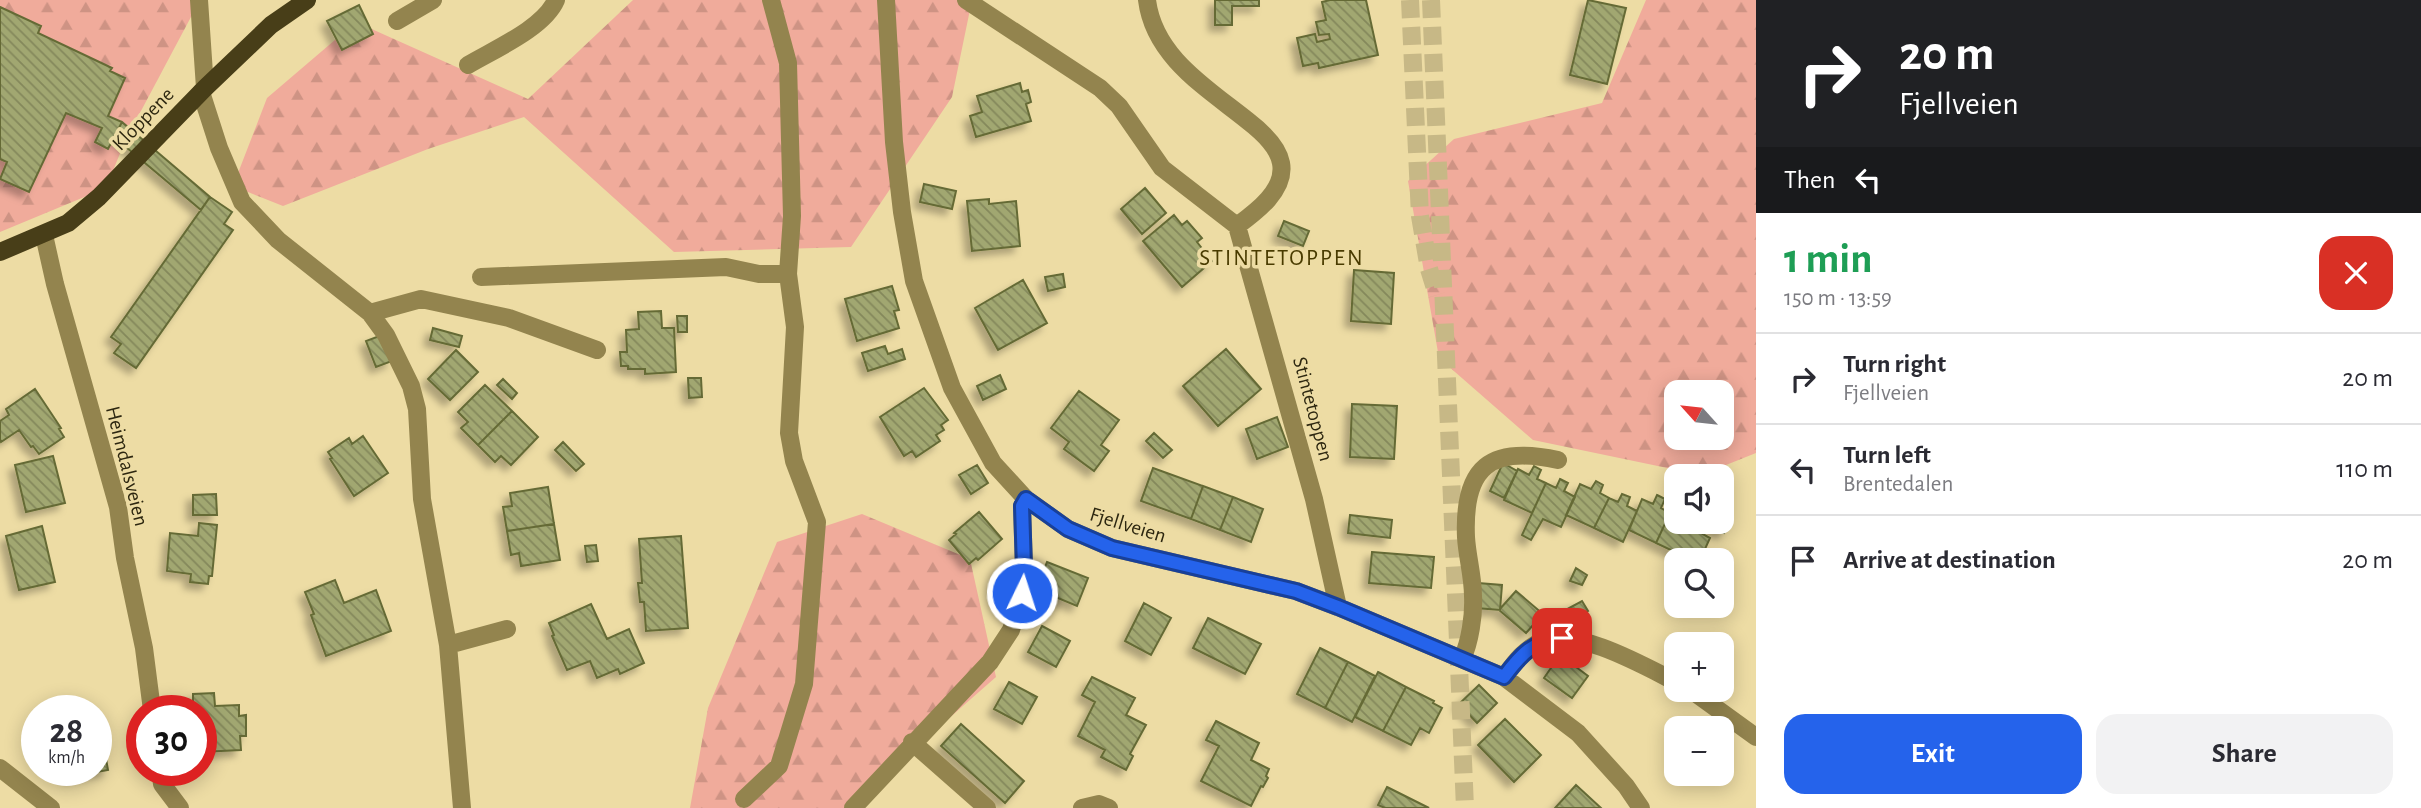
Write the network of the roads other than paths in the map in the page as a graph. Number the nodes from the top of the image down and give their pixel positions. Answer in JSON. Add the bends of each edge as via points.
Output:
{"nodes":[{"id":1,"x":200,"y":0,"type":"edge"},
{"id":2,"x":307,"y":0,"type":"edge"},
{"id":3,"x":433,"y":0,"type":"edge"},
{"id":4,"x":556,"y":0,"type":"edge"},
{"id":5,"x":771,"y":0,"type":"edge"},
{"id":6,"x":886,"y":0,"type":"edge"},
{"id":7,"x":966,"y":0,"type":"edge"},
{"id":8,"x":1147,"y":0,"type":"edge"},
{"id":9,"x":397,"y":21,"type":"dead end"},
{"id":10,"x":468,"y":65,"type":"dead end"},
{"id":11,"x":203,"y":90,"type":"junction"},
{"id":12,"x":1237,"y":226,"type":"junction"},
{"id":13,"x":44,"y":235,"type":"junction"},
{"id":14,"x":0,"y":252,"type":"edge"},
{"id":15,"x":788,"y":274,"type":"junction"},
{"id":16,"x":481,"y":277,"type":"dead end"},
{"id":17,"x":370,"y":313,"type":"junction"},
{"id":18,"x":597,"y":350,"type":"dead end"},
{"id":19,"x":1558,"y":460,"type":"dead end"},
{"id":20,"x":1026,"y":499,"type":"junction"},
{"id":21,"x":1338,"y":607,"type":"junction"},
{"id":22,"x":507,"y":629,"type":"dead end"},
{"id":23,"x":448,"y":645,"type":"junction"},
{"id":24,"x":1461,"y":659,"type":"junction"},
{"id":25,"x":1664,"y":676,"type":"edge"},
{"id":26,"x":1504,"y":677,"type":"junction"},
{"id":27,"x":150,"y":695,"type":"edge"},
{"id":28,"x":1708,"y":702,"type":"edge"},
{"id":29,"x":1756,"y":737,"type":"edge"},
{"id":30,"x":912,"y":742,"type":"junction"},
{"id":31,"x":0,"y":768,"type":"edge"},
{"id":32,"x":164,"y":786,"type":"edge"},
{"id":33,"x":744,"y":799,"type":"dead end"},
{"id":34,"x":51,"y":808,"type":"edge"},
{"id":35,"x":180,"y":808,"type":"edge"},
{"id":36,"x":462,"y":808,"type":"edge"},
{"id":37,"x":852,"y":808,"type":"edge"},
{"id":38,"x":987,"y":808,"type":"edge"},
{"id":39,"x":1083,"y":808,"type":"edge"},
{"id":40,"x":1109,"y":808,"type":"edge"},
{"id":41,"x":1641,"y":808,"type":"edge"}],
"edges":[{"from":1,"to":11,"type":"street"},
{"from":2,"to":11,"type":"main road","name":"Kloppene","via":[[271,25]]},
{"from":3,"to":9,"type":"street"},
{"from":4,"to":10,"type":"street","via":[[541,21]]},
{"from":5,"to":15,"type":"street","via":[[788,63],[792,216]]},
{"from":6,"to":20,"type":"street","name":"Fjellveien","via":[[894,142],[914,281],[951,388],[993,463]]},
{"from":7,"to":12,"type":"street","via":[[1100,88],[1119,106],[1162,168]]},
{"from":8,"to":12,"type":"street","via":[[1164,47],[1261,131],[1278,152],[1282,175],[1267,204]]},
{"from":11,"to":13,"type":"main road","name":"Kloppene","via":[[99,197],[68,223]]},
{"from":11,"to":17,"type":"street","via":[[219,148],[242,202],[278,240]]},
{"from":12,"to":21,"type":"street","name":"Stintetoppen","via":[[1314,499]]},
{"from":13,"to":14,"type":"main road","name":"Kloppene"},
{"from":13,"to":27,"type":"street","name":"Heimdalsveien","via":[[118,508]]},
{"from":15,"to":16,"type":"street","via":[[726,267]]},
{"from":15,"to":33,"type":"street","via":[[795,327],[789,433],[794,461],[817,522],[804,684],[779,766]]},
{"from":17,"to":18,"type":"street","via":[[421,299],[509,318]]},
{"from":17,"to":23,"type":"street","via":[[386,335],[417,409],[422,499]]},
{"from":19,"to":24,"type":"street","via":[[1502,457],[1473,479],[1466,501],[1466,538],[1474,596],[1467,649]]},
{"from":20,"to":21,"type":"street","name":"Fjellveien","via":[[1068,529],[1112,548],[1296,591]]},
{"from":20,"to":30,"type":"street","via":[[1022,506],[1022,593],[1011,630],[990,662]]},
{"from":21,"to":24,"type":"street","name":"Fjellveien"},
{"from":22,"to":23,"type":"street"},
{"from":23,"to":36,"type":"street"},
{"from":24,"to":26,"type":"street","name":"Fjellveien"},
{"from":25,"to":26,"type":"street","via":[[1582,641],[1562,638],[1544,640],[1520,656]]},
{"from":26,"to":41,"type":"street","name":"Fjellveien","via":[[1578,733]]},
{"from":28,"to":29,"type":"street"},
{"from":30,"to":37,"type":"street"},
{"from":30,"to":38,"type":"street"},
{"from":31,"to":34,"type":"street"},
{"from":32,"to":35,"type":"street"},
{"from":39,"to":40,"type":"street","via":[[1100,804]]}]}
